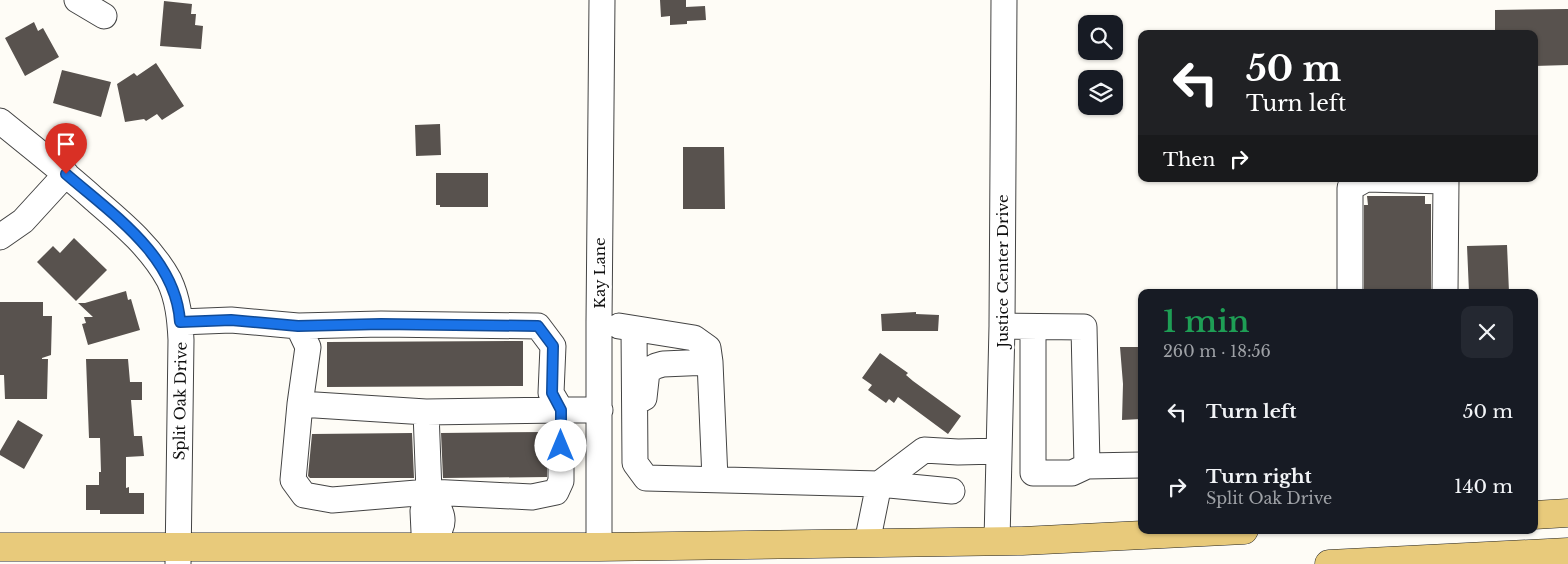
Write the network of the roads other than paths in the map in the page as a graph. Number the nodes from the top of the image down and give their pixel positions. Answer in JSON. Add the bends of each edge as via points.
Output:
{"nodes":[{"id":1,"x":77,"y":0,"type":"edge"},
{"id":2,"x":602,"y":0,"type":"edge"},
{"id":3,"x":1004,"y":0,"type":"edge"},
{"id":4,"x":104,"y":16,"type":"dead end"},
{"id":5,"x":0,"y":121,"type":"edge"},
{"id":6,"x":66,"y":174,"type":"junction"},
{"id":7,"x":1362,"y":182,"type":"edge"},
{"id":8,"x":1446,"y":182,"type":"edge"},
{"id":9,"x":0,"y":237,"type":"edge"},
{"id":10,"x":1350,"y":289,"type":"edge"},
{"id":11,"x":1444,"y":289,"type":"edge"},
{"id":12,"x":180,"y":322,"type":"junction"},
{"id":13,"x":599,"y":322,"type":"junction"},
{"id":14,"x":298,"y":326,"type":"junction"},
{"id":15,"x":1002,"y":326,"type":"junction"},
{"id":16,"x":1033,"y":326,"type":"junction"},
{"id":17,"x":634,"y":329,"type":"junction"},
{"id":18,"x":710,"y":362,"type":"junction"},
{"id":19,"x":300,"y":404,"type":"junction"},
{"id":20,"x":561,"y":410,"type":"junction"},
{"id":21,"x":600,"y":410,"type":"junction"},
{"id":22,"x":426,"y":412,"type":"junction"},
{"id":23,"x":999,"y":451,"type":"junction"},
{"id":24,"x":1138,"y":465,"type":"edge"},
{"id":25,"x":1087,"y":466,"type":"junction"},
{"id":26,"x":641,"y":470,"type":"junction"},
{"id":27,"x":715,"y":479,"type":"junction"},
{"id":28,"x":878,"y":484,"type":"junction"},
{"id":29,"x":952,"y":491,"type":"dead end"},
{"id":30,"x":429,"y":492,"type":"junction"},
{"id":31,"x":1568,"y":513,"type":"edge"},
{"id":32,"x":1538,"y":515,"type":"edge"},
{"id":33,"x":1138,"y":533,"type":"edge"},
{"id":34,"x":434,"y":541,"type":"junction"},
{"id":35,"x":997,"y":541,"type":"junction"},
{"id":36,"x":867,"y":543,"type":"junction"},
{"id":37,"x":0,"y":546,"type":"edge"},
{"id":38,"x":599,"y":547,"type":"junction"},
{"id":39,"x":1568,"y":552,"type":"edge"},
{"id":40,"x":178,"y":556,"type":"edge"},
{"id":41,"x":1328,"y":564,"type":"edge"}],
"edges":[{"from":1,"to":4,"type":"street"},
{"from":2,"to":13,"type":"street","name":"Kay Lane"},
{"from":3,"to":15,"type":"street","name":"Justice Center Drive"},
{"from":5,"to":6,"type":"street","name":"Split Oak Drive"},
{"from":6,"to":9,"type":"street","via":[[23,222]]},
{"from":6,"to":12,"type":"street","name":"Split Oak Drive","via":[[135,234],[149,252],[169,281]]},
{"from":7,"to":10,"type":"street","via":[[1350,188]]},
{"from":8,"to":11,"type":"street"},
{"from":12,"to":14,"type":"street","via":[[231,320]]},
{"from":12,"to":40,"type":"street","name":"Split Oak Drive"},
{"from":13,"to":17,"type":"street"},
{"from":13,"to":21,"type":"street","name":"Kay Lane"},
{"from":14,"to":19,"type":"street","via":[[308,347]]},
{"from":14,"to":20,"type":"street","via":[[538,326],[553,346],[552,393]]},
{"from":15,"to":16,"type":"street"},
{"from":15,"to":23,"type":"street","name":"Justice Center Drive"},
{"from":16,"to":25,"type":"street","via":[[1084,327]]},
{"from":16,"to":25,"type":"street","via":[[1033,473],[1072,473]]},
{"from":17,"to":18,"type":"street","via":[[694,338],[708,348]]},
{"from":17,"to":26,"type":"street"},
{"from":18,"to":26,"type":"street","via":[[663,364],[646,371]]},
{"from":18,"to":27,"type":"street"},
{"from":19,"to":22,"type":"street"},
{"from":19,"to":30,"type":"street","via":[[292,480],[304,495],[332,500]]},
{"from":20,"to":21,"type":"street"},
{"from":20,"to":22,"type":"street"},
{"from":20,"to":30,"type":"street","via":[[561,481],[556,492],[532,497]]},
{"from":21,"to":38,"type":"street","name":"Kay Lane"},
{"from":22,"to":30,"type":"street"},
{"from":23,"to":28,"type":"street","via":[[924,450]]},
{"from":23,"to":35,"type":"street","name":"Justice Center Drive"},
{"from":24,"to":25,"type":"street"},
{"from":26,"to":27,"type":"street"},
{"from":27,"to":28,"type":"street"},
{"from":28,"to":29,"type":"street"},
{"from":28,"to":36,"type":"street"},
{"from":30,"to":34,"type":"street","via":[[441,510],[440,531]]},
{"from":31,"to":32,"type":"main road"},
{"from":33,"to":35,"type":"main road"},
{"from":34,"to":38,"type":"main road"},
{"from":34,"to":40,"type":"main road"},
{"from":35,"to":36,"type":"main road"},
{"from":36,"to":38,"type":"main road"},
{"from":37,"to":40,"type":"main road"},
{"from":39,"to":41,"type":"main road"}]}
